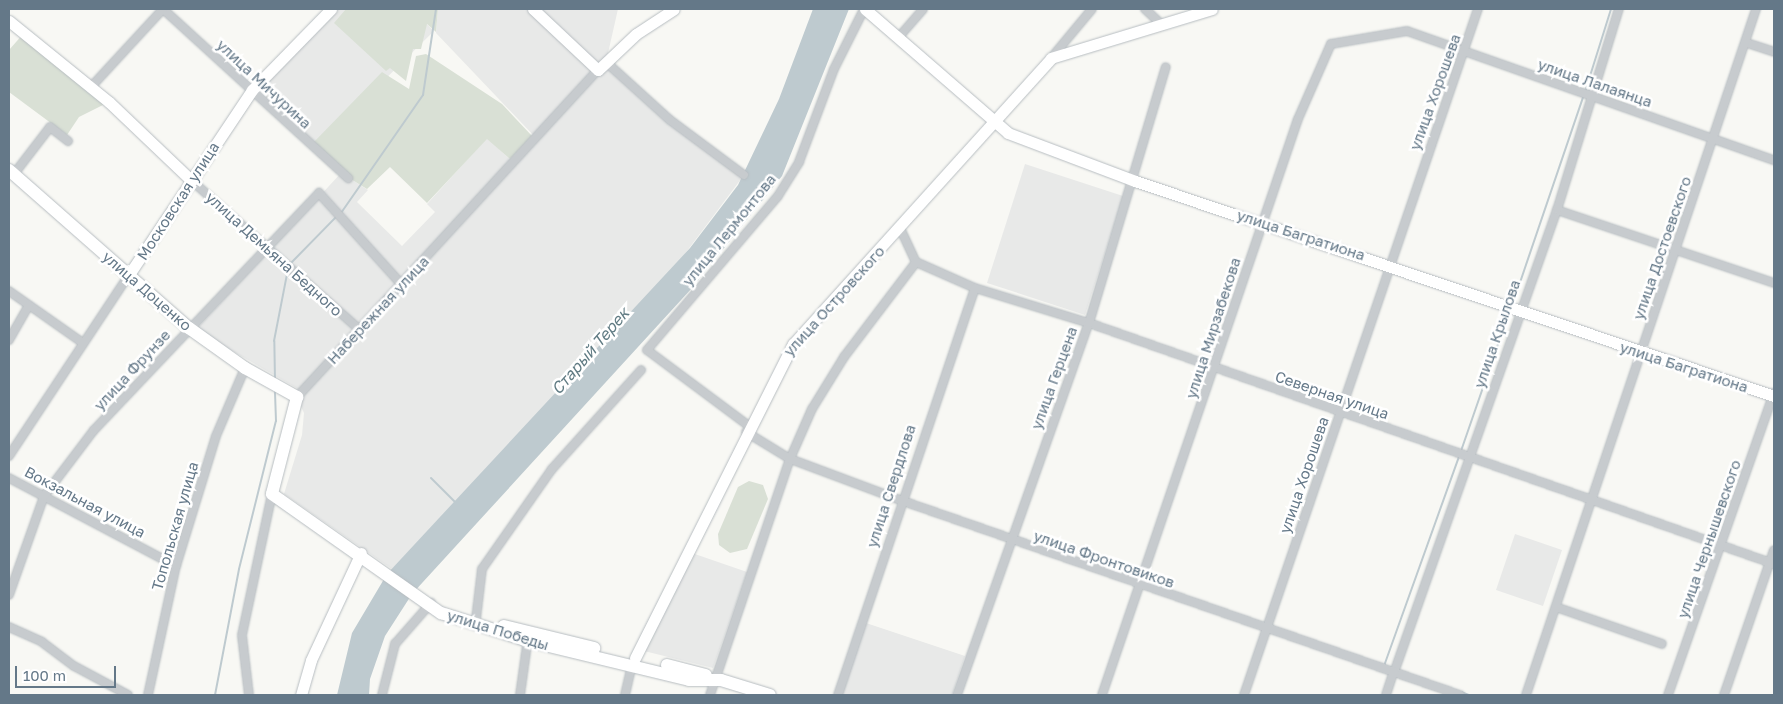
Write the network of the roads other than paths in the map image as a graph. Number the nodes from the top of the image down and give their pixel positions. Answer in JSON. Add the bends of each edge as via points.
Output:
{"nodes":[{"id":1,"x":163,"y":9,"type":"edge"},
{"id":2,"x":331,"y":9,"type":"edge"},
{"id":3,"x":533,"y":9,"type":"edge"},
{"id":4,"x":674,"y":9,"type":"edge"},
{"id":5,"x":864,"y":9,"type":"edge"},
{"id":6,"x":923,"y":9,"type":"edge"},
{"id":7,"x":1092,"y":9,"type":"edge"},
{"id":8,"x":1146,"y":9,"type":"edge"},
{"id":9,"x":1212,"y":9,"type":"edge"},
{"id":10,"x":1478,"y":9,"type":"edge"},
{"id":11,"x":1619,"y":9,"type":"edge"},
{"id":12,"x":1756,"y":9,"type":"edge"},
{"id":13,"x":9,"y":21,"type":"edge"},
{"id":14,"x":1162,"y":25,"type":"junction"},
{"id":15,"x":1407,"y":31,"type":"joint"},
{"id":16,"x":898,"y":38,"type":"junction"},
{"id":17,"x":1747,"y":43,"type":"junction"},
{"id":18,"x":1465,"y":51,"type":"junction"},
{"id":19,"x":1774,"y":52,"type":"edge"},
{"id":20,"x":1051,"y":58,"type":"junction"},
{"id":21,"x":602,"y":66,"type":"junction"},
{"id":22,"x":1166,"y":68,"type":"dead end"},
{"id":23,"x":91,"y":87,"type":"junction"},
{"id":24,"x":252,"y":90,"type":"junction"},
{"id":25,"x":1591,"y":96,"type":"junction"},
{"id":26,"x":995,"y":121,"type":"junction"},
{"id":27,"x":1714,"y":139,"type":"junction"},
{"id":28,"x":68,"y":140,"type":"dead end"},
{"id":29,"x":1774,"y":160,"type":"edge"},
{"id":30,"x":11,"y":172,"type":"edge"},
{"id":31,"x":744,"y":175,"type":"dead end"},
{"id":32,"x":348,"y":178,"type":"dead end"},
{"id":33,"x":191,"y":180,"type":"junction"},
{"id":34,"x":1135,"y":181,"type":"junction"},
{"id":35,"x":1557,"y":210,"type":"junction"},
{"id":36,"x":1262,"y":223,"type":"junction"},
{"id":37,"x":900,"y":228,"type":"junction"},
{"id":38,"x":1676,"y":248,"type":"junction"},
{"id":39,"x":267,"y":249,"type":"junction"},
{"id":40,"x":916,"y":262,"type":"junction"},
{"id":41,"x":1392,"y":264,"type":"junction"},
{"id":42,"x":128,"y":276,"type":"junction"},
{"id":43,"x":1774,"y":283,"type":"edge"},
{"id":44,"x":402,"y":284,"type":"junction"},
{"id":45,"x":974,"y":288,"type":"junction"},
{"id":46,"x":9,"y":291,"type":"edge"},
{"id":47,"x":29,"y":306,"type":"junction"},
{"id":48,"x":1519,"y":309,"type":"junction"},
{"id":49,"x":1089,"y":323,"type":"junction"},
{"id":50,"x":189,"y":328,"type":"junction"},
{"id":51,"x":360,"y":330,"type":"junction"},
{"id":52,"x":9,"y":340,"type":"edge"},
{"id":53,"x":83,"y":343,"type":"junction"},
{"id":54,"x":647,"y":350,"type":"joint"},
{"id":55,"x":1639,"y":353,"type":"junction"},
{"id":56,"x":245,"y":368,"type":"junction"},
{"id":57,"x":1215,"y":369,"type":"junction"},
{"id":58,"x":641,"y":370,"type":"dead end"},
{"id":59,"x":1774,"y":395,"type":"edge"},
{"id":60,"x":297,"y":396,"type":"junction"},
{"id":61,"x":1341,"y":412,"type":"junction"},
{"id":62,"x":747,"y":429,"type":"junction"},
{"id":63,"x":9,"y":456,"type":"edge"},
{"id":64,"x":790,"y":459,"type":"junction"},
{"id":65,"x":1469,"y":460,"type":"junction"},
{"id":66,"x":9,"y":478,"type":"edge"},
{"id":67,"x":272,"y":494,"type":"junction"},
{"id":68,"x":44,"y":496,"type":"junction"},
{"id":69,"x":900,"y":500,"type":"junction"},
{"id":70,"x":1591,"y":502,"type":"junction"},
{"id":71,"x":1012,"y":541,"type":"junction"},
{"id":72,"x":1721,"y":546,"type":"junction"},
{"id":73,"x":1774,"y":550,"type":"edge"},
{"id":74,"x":361,"y":553,"type":"junction"},
{"id":75,"x":1772,"y":563,"type":"edge"},
{"id":76,"x":176,"y":566,"type":"junction"},
{"id":77,"x":1138,"y":584,"type":"junction"},
{"id":78,"x":9,"y":595,"type":"edge"},
{"id":79,"x":431,"y":603,"type":"junction"},
{"id":80,"x":1556,"y":607,"type":"junction"},
{"id":81,"x":476,"y":619,"type":"junction"},
{"id":82,"x":9,"y":627,"type":"edge"},
{"id":83,"x":1264,"y":629,"type":"junction"},
{"id":84,"x":528,"y":637,"type":"junction"},
{"id":85,"x":1662,"y":644,"type":"dead end"},
{"id":86,"x":633,"y":662,"type":"junction"},
{"id":87,"x":1394,"y":671,"type":"junction"},
{"id":88,"x":715,"y":678,"type":"junction"},
{"id":89,"x":128,"y":695,"type":"edge"},
{"id":90,"x":148,"y":695,"type":"edge"},
{"id":91,"x":249,"y":695,"type":"edge"},
{"id":92,"x":301,"y":695,"type":"edge"},
{"id":93,"x":382,"y":695,"type":"edge"},
{"id":94,"x":520,"y":695,"type":"edge"},
{"id":95,"x":625,"y":695,"type":"edge"},
{"id":96,"x":710,"y":695,"type":"edge"},
{"id":97,"x":770,"y":695,"type":"edge"},
{"id":98,"x":775,"y":695,"type":"edge"},
{"id":99,"x":838,"y":695,"type":"edge"},
{"id":100,"x":957,"y":695,"type":"edge"},
{"id":101,"x":1102,"y":695,"type":"edge"},
{"id":102,"x":1244,"y":695,"type":"edge"},
{"id":103,"x":1386,"y":695,"type":"edge"},
{"id":104,"x":1460,"y":695,"type":"edge"},
{"id":105,"x":1526,"y":695,"type":"edge"},
{"id":106,"x":1668,"y":695,"type":"edge"},
{"id":107,"x":1724,"y":695,"type":"edge"}],
"edges":[{"from":1,"to":23,"type":"street"},
{"from":1,"to":24,"type":"street","name":"улица Мичурина"},
{"from":2,"to":24,"type":"street","name":"Московская улица"},
{"from":3,"to":21,"type":"street"},
{"from":4,"to":21,"type":"street","name":"Набережная улица","via":[[636,34]]},
{"from":5,"to":16,"type":"street","name":"улица Багратиона"},
{"from":5,"to":54,"type":"street","name":"улица Лермонтова","via":[[834,69],[799,162],[778,196]]},
{"from":6,"to":16,"type":"street"},
{"from":7,"to":20,"type":"street","name":"улица Островского"},
{"from":8,"to":14,"type":"street"},
{"from":9,"to":14,"type":"street"},
{"from":10,"to":18,"type":"street","name":"улица Хорошева"},
{"from":11,"to":25,"type":"street","name":"улица Крылова"},
{"from":12,"to":17,"type":"street","name":"улица Достоевского"},
{"from":13,"to":23,"type":"street","name":"улица Демьяна Бедного"},
{"from":14,"to":20,"type":"street"},
{"from":15,"to":18,"type":"street","name":"улица Лалаянца"},
{"from":15,"to":36,"type":"street","name":"улица Мирзабекова","via":[[1331,44],[1298,119]]},
{"from":16,"to":26,"type":"street","name":"улица Багратиона"},
{"from":17,"to":19,"type":"street"},
{"from":17,"to":27,"type":"street","name":"улица Достоевского"},
{"from":18,"to":25,"type":"street","name":"улица Лалаянца"},
{"from":18,"to":41,"type":"street","name":"улица Хорошева"},
{"from":20,"to":26,"type":"street","name":"улица Островского"},
{"from":21,"to":31,"type":"street"},
{"from":21,"to":44,"type":"street","name":"Набережная улица"},
{"from":22,"to":34,"type":"street","name":"улица Герцена"},
{"from":23,"to":33,"type":"street","name":"улица Демьяна Бедного"},
{"from":24,"to":32,"type":"street","name":"улица Мичурина"},
{"from":24,"to":33,"type":"street","name":"Московская улица"},
{"from":25,"to":27,"type":"street","name":"улица Лалаянца"},
{"from":25,"to":35,"type":"street","name":"улица Крылова"},
{"from":26,"to":34,"type":"street","name":"улица Багратиона","via":[[1008,133]]},
{"from":26,"to":37,"type":"street","name":"улица Островского"},
{"from":27,"to":29,"type":"street","name":"улица Лалаянца"},
{"from":27,"to":38,"type":"street","name":"улица Достоевского"},
{"from":28,"to":30,"type":"street","via":[[50,127]]},
{"from":30,"to":42,"type":"main road","name":"улица Доценко"},
{"from":33,"to":39,"type":"street","name":"улица Демьяна Бедного"},
{"from":33,"to":42,"type":"street","name":"Московская улица"},
{"from":34,"to":36,"type":"street","name":"улица Багратиона"},
{"from":34,"to":49,"type":"street","name":"улица Герцена"},
{"from":35,"to":38,"type":"street"},
{"from":35,"to":48,"type":"street","name":"улица Крылова"},
{"from":36,"to":41,"type":"street","name":"улица Багратиона"},
{"from":36,"to":57,"type":"street","name":"улица Мирзабекова"},
{"from":37,"to":40,"type":"street"},
{"from":37,"to":62,"type":"street","name":"улица Островского","via":[[793,344]]},
{"from":38,"to":43,"type":"street"},
{"from":38,"to":55,"type":"street","name":"улица Достоевского"},
{"from":39,"to":44,"type":"street","name":"улица Фрунзе","via":[[319,193]]},
{"from":39,"to":50,"type":"street","name":"улица Фрунзе"},
{"from":39,"to":51,"type":"street","name":"улица Демьяна Бедного"},
{"from":40,"to":45,"type":"street","name":"Северная улица"},
{"from":40,"to":64,"type":"street","via":[[844,357],[812,409]]},
{"from":41,"to":48,"type":"street","name":"улица Багратиона"},
{"from":41,"to":61,"type":"street","name":"улица Хорошева"},
{"from":42,"to":50,"type":"main road","name":"улица Доценко"},
{"from":42,"to":53,"type":"street","name":"Московская улица"},
{"from":44,"to":51,"type":"street","name":"Набережная улица"},
{"from":45,"to":49,"type":"street","name":"Северная улица"},
{"from":45,"to":69,"type":"street","name":"улица Свердлова"},
{"from":46,"to":47,"type":"street"},
{"from":47,"to":52,"type":"street"},
{"from":47,"to":53,"type":"street"},
{"from":48,"to":55,"type":"street","name":"улица Багратиона"},
{"from":48,"to":65,"type":"street","name":"улица Крылова"},
{"from":49,"to":57,"type":"street","name":"Северная улица"},
{"from":49,"to":71,"type":"street","name":"улица Герцена"},
{"from":50,"to":56,"type":"main road","name":"улица Доценко"},
{"from":50,"to":68,"type":"street","name":"улица Фрунзе","via":[[94,430]]},
{"from":51,"to":60,"type":"street","name":"Набережная улица"},
{"from":53,"to":63,"type":"street","name":"Московская улица"},
{"from":54,"to":62,"type":"street","name":"улица Фронтовиков"},
{"from":55,"to":59,"type":"street","name":"улица Багратиона"},
{"from":55,"to":70,"type":"street","name":"улица Достоевского"},
{"from":56,"to":60,"type":"main road","name":"улица Доценко"},
{"from":56,"to":76,"type":"street","name":"Топольская улица","via":[[216,436]]},
{"from":57,"to":61,"type":"street","name":"Северная улица"},
{"from":57,"to":77,"type":"street","name":"улица Мирзабекова"},
{"from":58,"to":81,"type":"street","via":[[552,469],[482,569]]},
{"from":59,"to":72,"type":"street","name":"улица Чернышевского"},
{"from":60,"to":67,"type":"main road","name":"Набережная улица"},
{"from":61,"to":65,"type":"street","name":"Северная улица"},
{"from":61,"to":83,"type":"street","name":"улица Хорошева"},
{"from":62,"to":64,"type":"street","name":"улица Фронтовиков"},
{"from":62,"to":86,"type":"street","name":"улица Островского"},
{"from":64,"to":69,"type":"street","name":"улица Фронтовиков"},
{"from":64,"to":88,"type":"street"},
{"from":65,"to":70,"type":"street","name":"Северная улица"},
{"from":65,"to":87,"type":"street","name":"улица Крылова"},
{"from":66,"to":68,"type":"street","name":"Вокзальная улица"},
{"from":67,"to":74,"type":"main road","name":"улица Победы"},
{"from":67,"to":91,"type":"street","name":"Набережная улица","via":[[242,635]]},
{"from":68,"to":76,"type":"street","name":"Вокзальная улица"},
{"from":68,"to":78,"type":"street","name":"улица Фрунзе"},
{"from":69,"to":71,"type":"street","name":"улица Фронтовиков"},
{"from":69,"to":99,"type":"street","name":"улица Свердлова"},
{"from":70,"to":72,"type":"street","name":"Северная улица"},
{"from":70,"to":80,"type":"street","name":"улица Достоевского"},
{"from":71,"to":77,"type":"street","name":"улица Фронтовиков"},
{"from":71,"to":100,"type":"street","name":"улица Герцена"},
{"from":72,"to":75,"type":"street","name":"Северная улица"},
{"from":72,"to":106,"type":"street","name":"улица Чернышевского"},
{"from":73,"to":75,"type":"street"},
{"from":74,"to":79,"type":"main road","name":"улица Победы"},
{"from":74,"to":92,"type":"street","via":[[310,660]]},
{"from":75,"to":107,"type":"street"},
{"from":76,"to":90,"type":"street","name":"Топольская улица"},
{"from":77,"to":83,"type":"street","name":"улица Фронтовиков"},
{"from":77,"to":101,"type":"street","name":"улица Мирзабекова"},
{"from":79,"to":81,"type":"main road","name":"улица Победы"},
{"from":79,"to":84,"type":"main road","name":"улица Победы","via":[[473,626]]},
{"from":79,"to":93,"type":"street","via":[[395,644]]},
{"from":80,"to":85,"type":"street"},
{"from":80,"to":105,"type":"street","name":"улица Достоевского"},
{"from":81,"to":84,"type":"main road","name":"улица Победы"},
{"from":82,"to":89,"type":"street"},
{"from":83,"to":87,"type":"street","name":"улица Фронтовиков"},
{"from":83,"to":102,"type":"street","name":"улица Хорошева"},
{"from":84,"to":86,"type":"main road","name":"улица Победы"},
{"from":84,"to":94,"type":"street"},
{"from":86,"to":88,"type":"main road","name":"улица Победы"},
{"from":86,"to":95,"type":"street","name":"улица Островского"},
{"from":87,"to":103,"type":"street","name":"улица Крылова"},
{"from":87,"to":104,"type":"street","name":"улица Фронтовиков"},
{"from":88,"to":96,"type":"street"},
{"from":88,"to":97,"type":"main road","name":"улица Победы"},
{"from":88,"to":98,"type":"main road","name":"улица Победы"}]}
